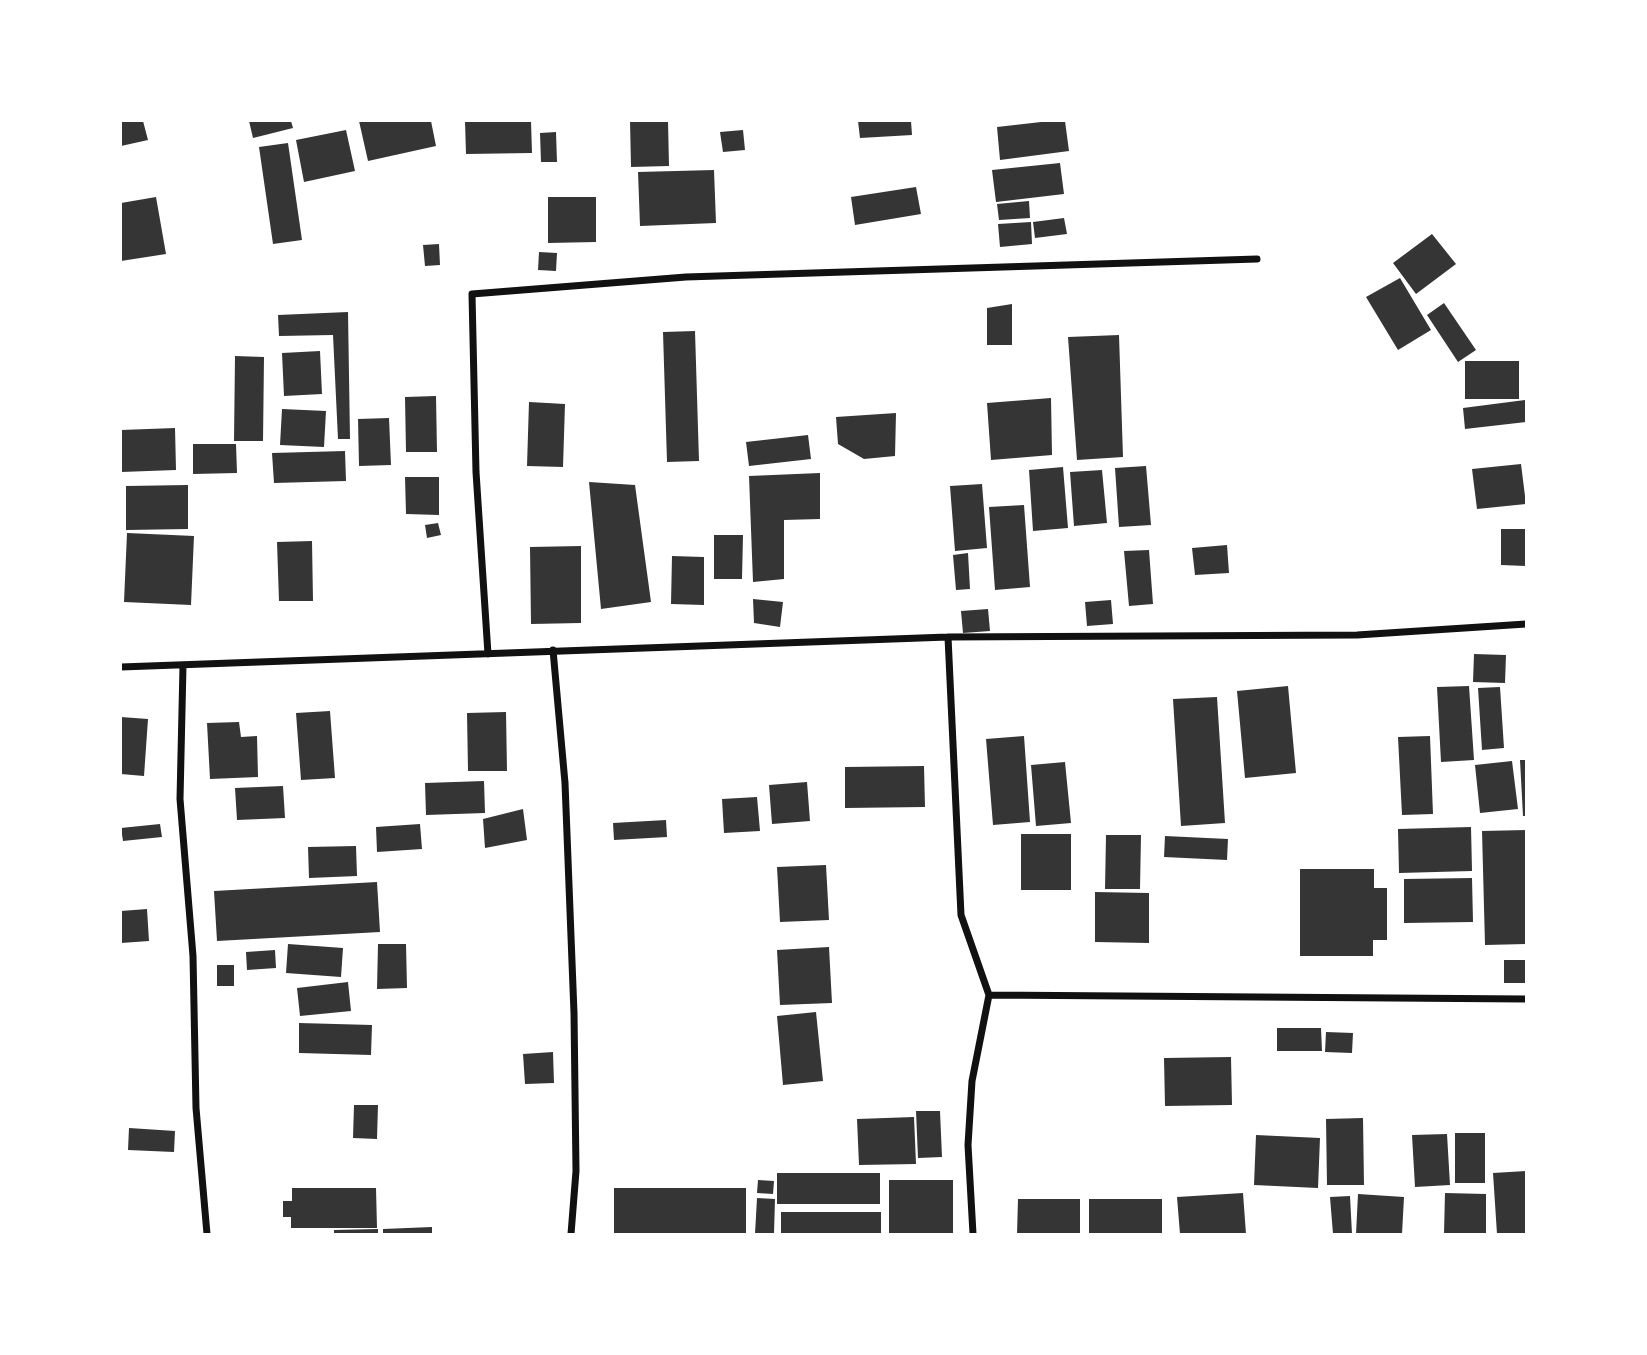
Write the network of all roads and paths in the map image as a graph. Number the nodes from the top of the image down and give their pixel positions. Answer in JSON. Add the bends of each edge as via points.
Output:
{"nodes":[{"id":1,"x":1257,"y":259,"type":"dead end"},
{"id":2,"x":1526,"y":624,"type":"edge"},
{"id":3,"x":948,"y":637,"type":"junction"},
{"id":4,"x":553,"y":650,"type":"junction"},
{"id":5,"x":488,"y":654,"type":"junction"},
{"id":6,"x":183,"y":666,"type":"junction"},
{"id":7,"x":121,"y":667,"type":"edge"},
{"id":8,"x":989,"y":995,"type":"junction"},
{"id":9,"x":1526,"y":999,"type":"edge"},
{"id":10,"x":207,"y":1234,"type":"edge"},
{"id":11,"x":571,"y":1234,"type":"edge"},
{"id":12,"x":974,"y":1234,"type":"edge"}],
"edges":[{"from":1,"to":5,"type":"street","via":[[686,277],[472,294],[476,472]]},
{"from":2,"to":3,"type":"street","via":[[1357,635]]},
{"from":3,"to":4,"type":"street"},
{"from":3,"to":8,"type":"street","via":[[961,915]]},
{"from":4,"to":5,"type":"street"},
{"from":4,"to":11,"type":"street","via":[[565,783],[574,1013],[576,1171]]},
{"from":5,"to":6,"type":"street"},
{"from":6,"to":7,"type":"street"},
{"from":6,"to":10,"type":"street","via":[[180,799]]},
{"from":8,"to":9,"type":"street"},
{"from":8,"to":12,"type":"street","via":[[972,1081],[968,1145]]}]}
